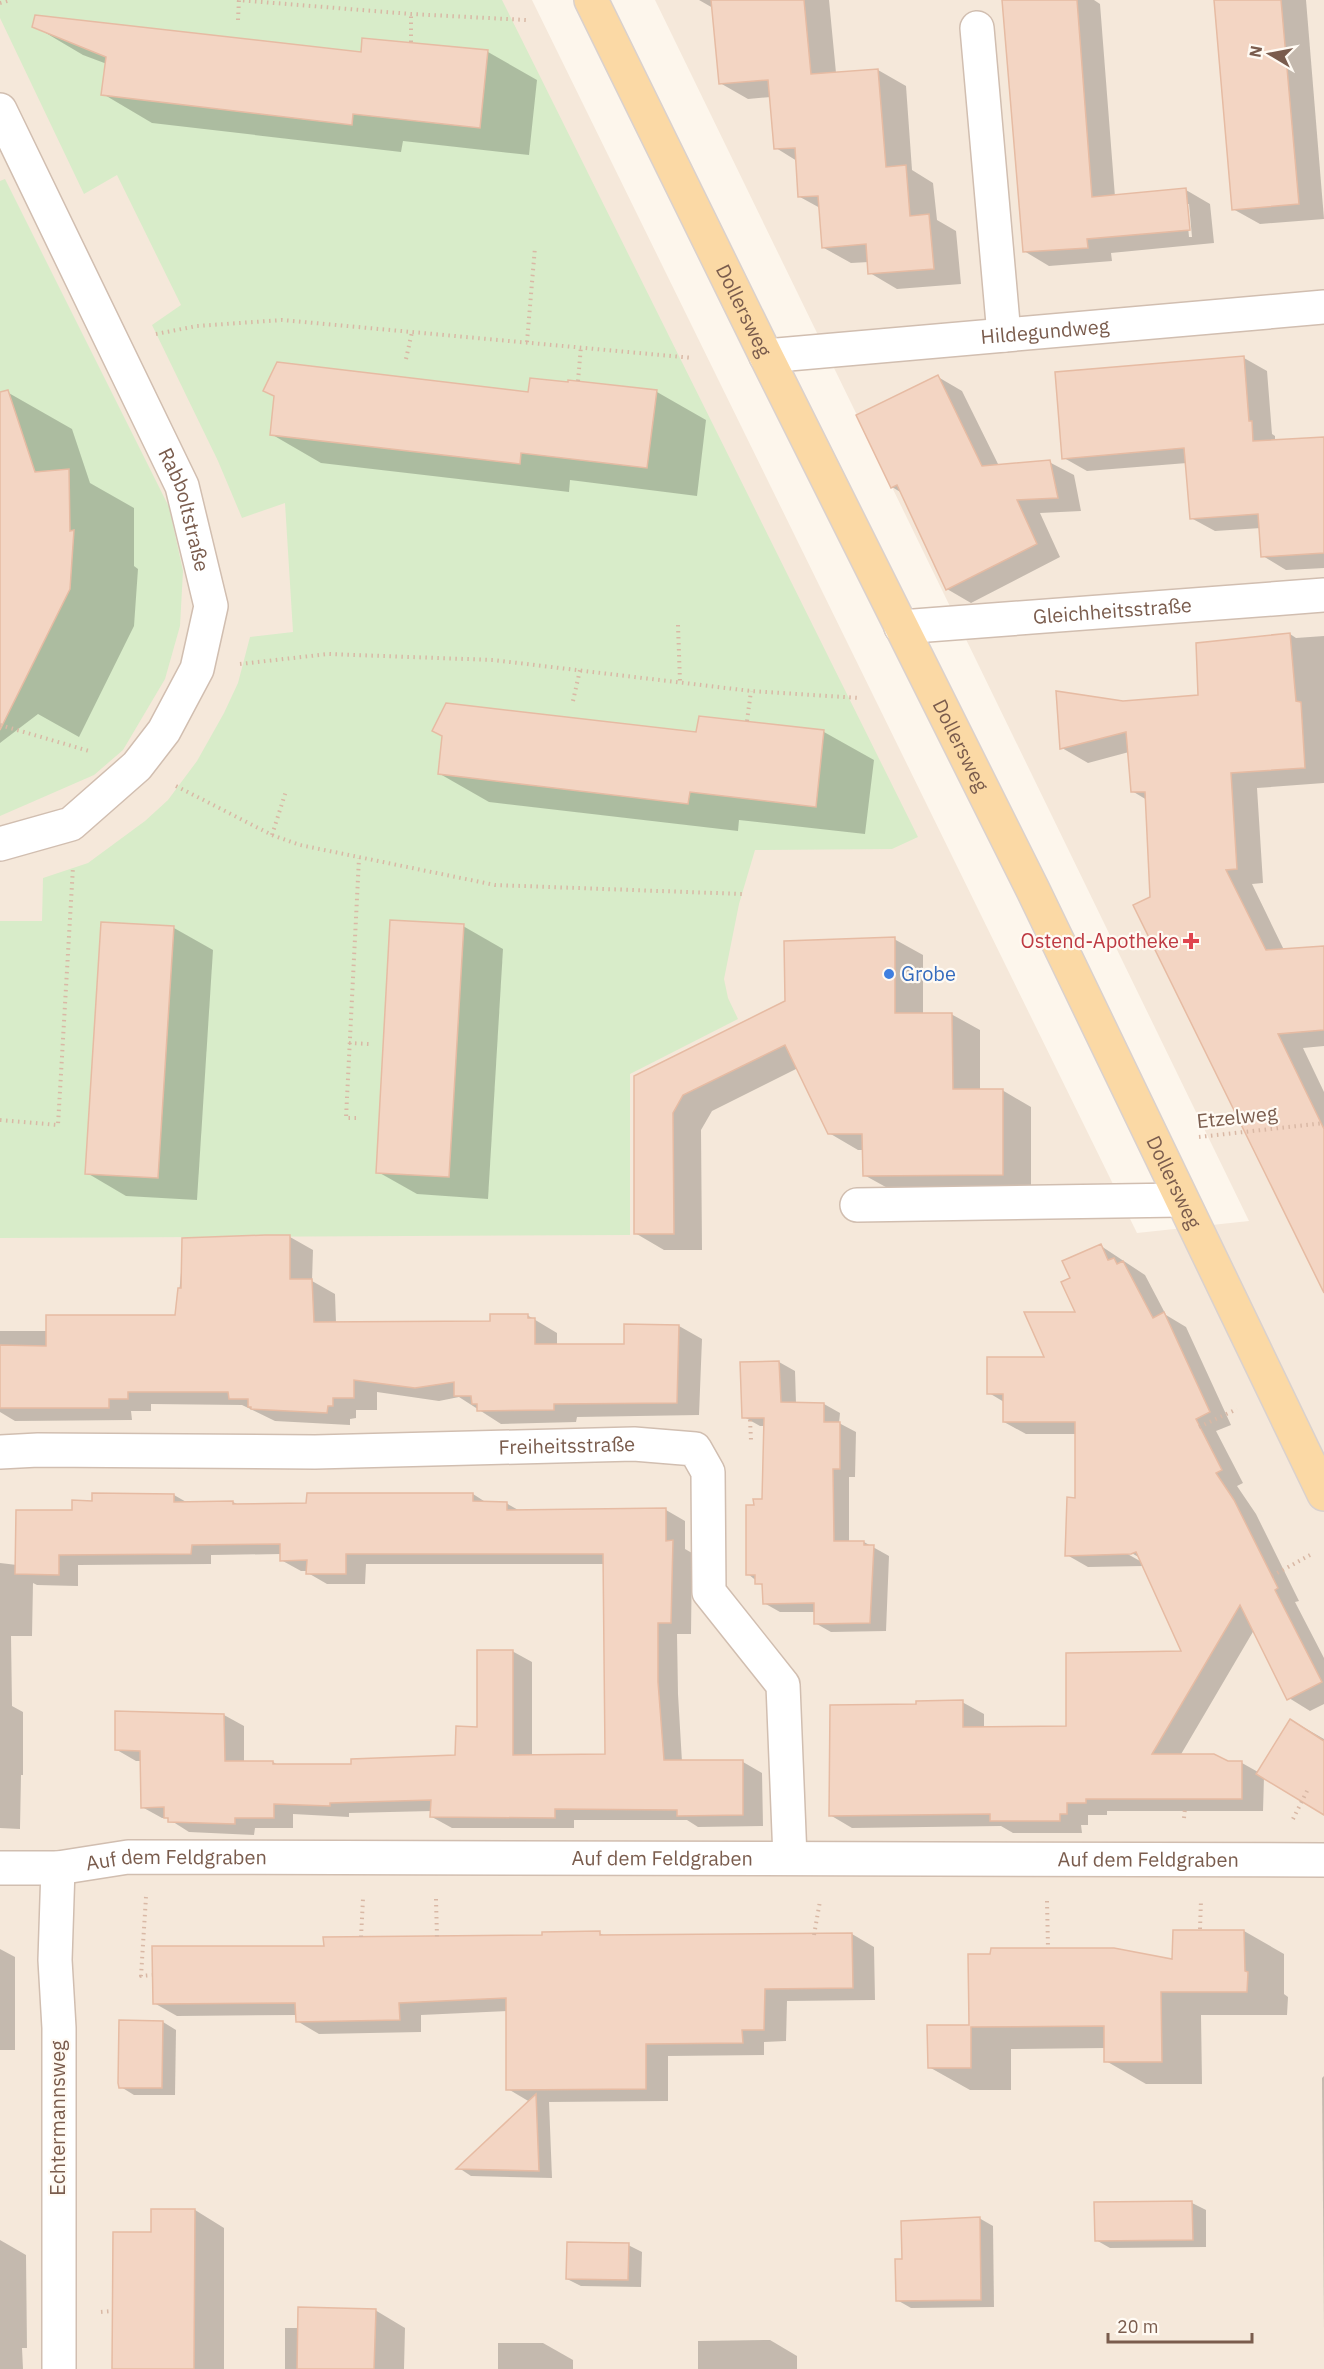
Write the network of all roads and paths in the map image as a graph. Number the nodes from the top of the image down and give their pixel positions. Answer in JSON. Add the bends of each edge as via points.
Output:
{"nodes":[{"id":1,"x":11,"y":0,"type":"edge"},
{"id":2,"x":238,"y":0,"type":"edge"},
{"id":3,"x":591,"y":0,"type":"edge"},
{"id":4,"x":0,"y":3,"type":"edge"},
{"id":5,"x":411,"y":14,"type":"junction"},
{"id":6,"x":238,"y":20,"type":"dead end"},
{"id":7,"x":526,"y":20,"type":"dead end"},
{"id":8,"x":977,"y":28,"type":"dead end"},
{"id":9,"x":411,"y":42,"type":"dead end"},
{"id":10,"x":0,"y":110,"type":"edge"},
{"id":11,"x":535,"y":247,"type":"dead end"},
{"id":12,"x":1324,"y":307,"type":"edge"},
{"id":13,"x":412,"y":332,"type":"junction"},
{"id":14,"x":1004,"y":335,"type":"junction"},
{"id":15,"x":527,"y":342,"type":"junction"},
{"id":16,"x":581,"y":346,"type":"junction"},
{"id":17,"x":119,"y":355,"type":"junction"},
{"id":18,"x":766,"y":356,"type":"junction"},
{"id":19,"x":693,"y":358,"type":"dead end"},
{"id":20,"x":406,"y":359,"type":"dead end"},
{"id":21,"x":579,"y":381,"type":"dead end"},
{"id":22,"x":1324,"y":595,"type":"edge"},
{"id":23,"x":678,"y":626,"type":"dead end"},
{"id":24,"x":901,"y":627,"type":"junction"},
{"id":25,"x":197,"y":669,"type":"junction"},
{"id":26,"x":580,"y":670,"type":"junction"},
{"id":27,"x":680,"y":682,"type":"junction"},
{"id":28,"x":751,"y":691,"type":"junction"},
{"id":29,"x":859,"y":698,"type":"dead end"},
{"id":30,"x":573,"y":701,"type":"dead end"},
{"id":31,"x":747,"y":721,"type":"dead end"},
{"id":32,"x":0,"y":725,"type":"edge"},
{"id":33,"x":137,"y":766,"type":"junction"},
{"id":34,"x":286,"y":791,"type":"dead end"},
{"id":35,"x":75,"y":821,"type":"junction"},
{"id":36,"x":272,"y":835,"type":"junction"},
{"id":37,"x":0,"y":844,"type":"edge"},
{"id":38,"x":359,"y":858,"type":"junction"},
{"id":39,"x":742,"y":894,"type":"dead end"},
{"id":40,"x":349,"y":1043,"type":"junction"},
{"id":41,"x":369,"y":1044,"type":"dead end"},
{"id":42,"x":356,"y":1118,"type":"dead end"},
{"id":43,"x":0,"y":1120,"type":"edge"},
{"id":44,"x":1324,"y":1123,"type":"edge"},
{"id":45,"x":1154,"y":1141,"type":"junction"},
{"id":46,"x":1181,"y":1200,"type":"junction"},
{"id":47,"x":857,"y":1205,"type":"dead end"},
{"id":48,"x":1238,"y":1408,"type":"dead end"},
{"id":49,"x":750,"y":1420,"type":"dead end"},
{"id":50,"x":1199,"y":1426,"type":"dead end"},
{"id":51,"x":751,"y":1440,"type":"dead end"},
{"id":52,"x":0,"y":1452,"type":"edge"},
{"id":53,"x":1324,"y":1494,"type":"edge"},
{"id":54,"x":1310,"y":1555,"type":"dead end"},
{"id":55,"x":1272,"y":1576,"type":"dead end"},
{"id":56,"x":148,"y":1858,"type":"junction"},
{"id":57,"x":789,"y":1858,"type":"junction"},
{"id":58,"x":1324,"y":1860,"type":"edge"},
{"id":59,"x":0,"y":1868,"type":"edge"},
{"id":60,"x":58,"y":1868,"type":"junction"},
{"id":61,"x":152,"y":1975,"type":"dead end"},
{"id":62,"x":59,"y":2369,"type":"edge"}],
"edges":[{"from":1,"to":4,"type":"path"},
{"from":2,"to":5,"type":"path"},
{"from":2,"to":6,"type":"path"},
{"from":3,"to":18,"type":"main road","name":"Dollersweg"},
{"from":5,"to":7,"type":"path"},
{"from":5,"to":9,"type":"path"},
{"from":8,"to":14,"type":"street"},
{"from":10,"to":17,"type":"street","name":"Rabboltstraße"},
{"from":11,"to":15,"type":"path"},
{"from":12,"to":14,"type":"street","name":"Hildegundweg"},
{"from":13,"to":15,"type":"path"},
{"from":13,"to":17,"type":"path","via":[[282,320],[160,333]]},
{"from":13,"to":20,"type":"path"},
{"from":14,"to":18,"type":"street","name":"Hildegundweg"},
{"from":15,"to":16,"type":"path"},
{"from":16,"to":19,"type":"path"},
{"from":16,"to":21,"type":"path"},
{"from":17,"to":25,"type":"street","name":"Rabboltstraße","via":[[182,486],[211,606]]},
{"from":18,"to":24,"type":"main road","name":"Dollersweg"},
{"from":22,"to":24,"type":"street","name":"Gleichheitsstraße"},
{"from":23,"to":27,"type":"path"},
{"from":24,"to":45,"type":"main road","name":"Dollersweg"},
{"from":25,"to":26,"type":"path","via":[[328,654],[492,660]]},
{"from":25,"to":33,"type":"street","name":"Rabboltstraße","via":[[164,731]]},
{"from":26,"to":27,"type":"path"},
{"from":26,"to":30,"type":"path"},
{"from":27,"to":28,"type":"path"},
{"from":28,"to":29,"type":"path"},
{"from":28,"to":31,"type":"path"},
{"from":32,"to":33,"type":"path"},
{"from":33,"to":35,"type":"street","name":"Rabboltstraße"},
{"from":33,"to":36,"type":"path"},
{"from":34,"to":36,"type":"path"},
{"from":35,"to":37,"type":"street","name":"Rabboltstraße"},
{"from":35,"to":43,"type":"path","via":[[58,1125]]},
{"from":36,"to":38,"type":"path"},
{"from":38,"to":39,"type":"path","via":[[495,885]]},
{"from":38,"to":40,"type":"path"},
{"from":40,"to":41,"type":"path"},
{"from":40,"to":42,"type":"path","via":[[346,1118]]},
{"from":44,"to":45,"type":"path","name":"Etzelweg"},
{"from":45,"to":46,"type":"main road","name":"Dollersweg"},
{"from":46,"to":47,"type":"street"},
{"from":46,"to":53,"type":"main road","name":"Dollersweg"},
{"from":48,"to":50,"type":"path"},
{"from":49,"to":51,"type":"path"},
{"from":52,"to":57,"type":"street","name":"Freiheitsstraße","via":[[414,1451],[634,1444],[695,1449],[708,1472],[709,1592],[783,1685]]},
{"from":54,"to":55,"type":"path"},
{"from":56,"to":57,"type":"street","name":"Auf dem Feldgraben"},
{"from":56,"to":60,"type":"street","name":"Auf dem Feldgraben","via":[[128,1857]]},
{"from":56,"to":61,"type":"path","via":[[141,1976]]},
{"from":57,"to":58,"type":"street","name":"Auf dem Feldgraben"},
{"from":59,"to":60,"type":"street","name":"Auf dem Feldgraben"},
{"from":60,"to":62,"type":"street","name":"Echtermannsweg","via":[[55,1960],[59,2028]]}]}
